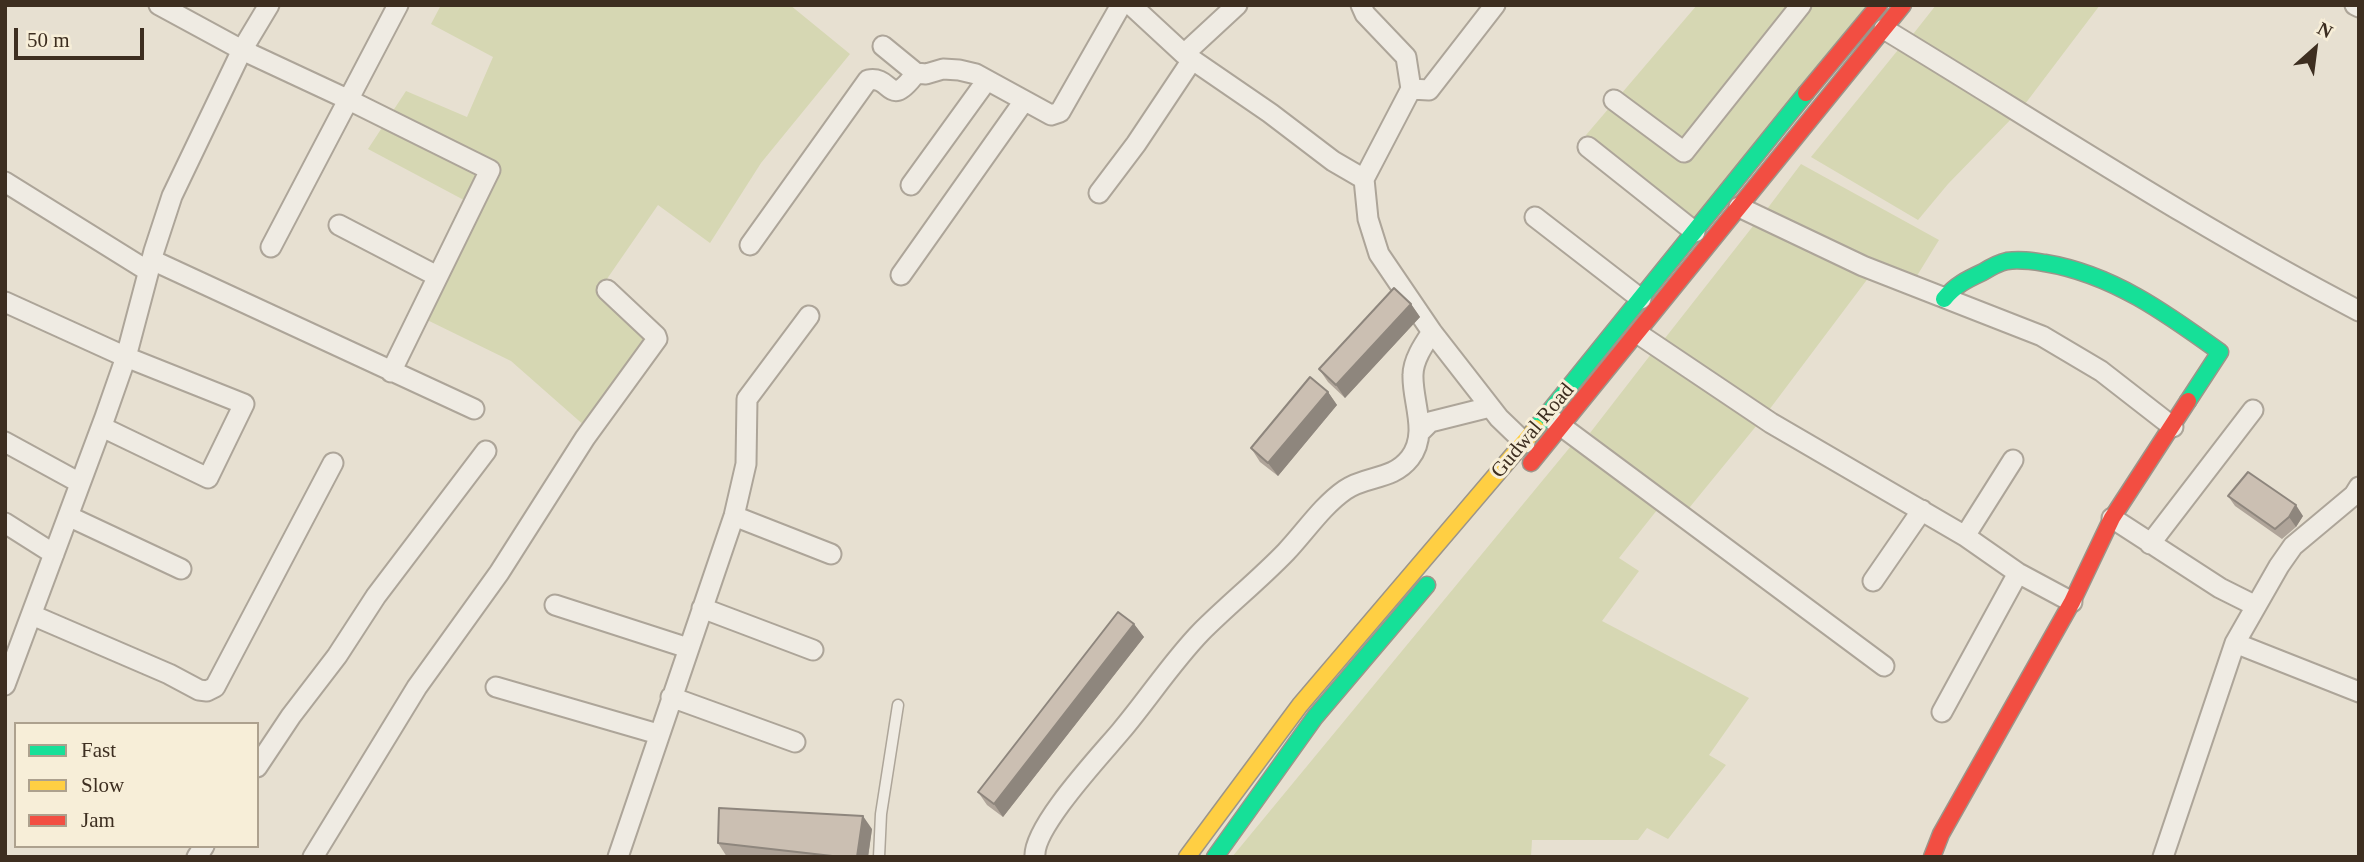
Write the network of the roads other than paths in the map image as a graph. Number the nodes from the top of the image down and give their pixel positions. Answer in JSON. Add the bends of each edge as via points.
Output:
{"nodes":[{"id":1,"x":159,"y":5,"type":"edge"},
{"id":2,"x":268,"y":5,"type":"edge"},
{"id":3,"x":398,"y":5,"type":"edge"},
{"id":4,"x":1121,"y":5,"type":"edge"},
{"id":5,"x":1131,"y":5,"type":"edge"},
{"id":6,"x":1237,"y":5,"type":"edge"},
{"id":7,"x":1361,"y":5,"type":"edge"},
{"id":8,"x":1496,"y":5,"type":"edge"},
{"id":9,"x":1801,"y":5,"type":"edge"},
{"id":10,"x":1879,"y":5,"type":"edge"},
{"id":11,"x":1903,"y":5,"type":"edge"},
{"id":12,"x":1884,"y":29,"type":"junction"},
{"id":13,"x":883,"y":46,"type":"dead end"},
{"id":14,"x":242,"y":50,"type":"junction"},
{"id":15,"x":1188,"y":57,"type":"junction"},
{"id":16,"x":916,"y":73,"type":"junction"},
{"id":17,"x":987,"y":80,"type":"junction"},
{"id":18,"x":1411,"y":89,"type":"junction"},
{"id":19,"x":347,"y":99,"type":"junction"},
{"id":20,"x":1614,"y":100,"type":"dead end"},
{"id":21,"x":1024,"y":101,"type":"junction"},
{"id":22,"x":1588,"y":147,"type":"dead end"},
{"id":23,"x":1364,"y":179,"type":"junction"},
{"id":24,"x":5,"y":182,"type":"edge"},
{"id":25,"x":911,"y":185,"type":"dead end"},
{"id":26,"x":1100,"y":193,"type":"dead end"},
{"id":27,"x":1739,"y":207,"type":"junction"},
{"id":28,"x":1535,"y":217,"type":"dead end"},
{"id":29,"x":339,"y":225,"type":"dead end"},
{"id":30,"x":1695,"y":232,"type":"junction"},
{"id":31,"x":750,"y":245,"type":"dead end"},
{"id":32,"x":271,"y":247,"type":"dead end"},
{"id":33,"x":150,"y":266,"type":"junction"},
{"id":34,"x":901,"y":275,"type":"dead end"},
{"id":35,"x":437,"y":276,"type":"junction"},
{"id":36,"x":607,"y":290,"type":"dead end"},
{"id":37,"x":1641,"y":299,"type":"junction"},
{"id":38,"x":1944,"y":299,"type":"junction"},
{"id":39,"x":5,"y":302,"type":"edge"},
{"id":40,"x":2359,"y":311,"type":"edge"},
{"id":41,"x":808,"y":316,"type":"dead end"},
{"id":42,"x":1432,"y":332,"type":"junction"},
{"id":43,"x":1640,"y":335,"type":"junction"},
{"id":44,"x":125,"y":357,"type":"junction"},
{"id":45,"x":391,"y":372,"type":"junction"},
{"id":46,"x":1490,"y":407,"type":"junction"},
{"id":47,"x":474,"y":409,"type":"dead end"},
{"id":48,"x":2253,"y":410,"type":"dead end"},
{"id":49,"x":1555,"y":421,"type":"junction"},
{"id":50,"x":2173,"y":426,"type":"junction"},
{"id":51,"x":102,"y":427,"type":"junction"},
{"id":52,"x":1419,"y":433,"type":"junction"},
{"id":53,"x":5,"y":442,"type":"edge"},
{"id":54,"x":1525,"y":443,"type":"junction"},
{"id":55,"x":486,"y":451,"type":"dead end"},
{"id":56,"x":2013,"y":460,"type":"dead end"},
{"id":57,"x":333,"y":463,"type":"dead end"},
{"id":58,"x":1518,"y":478,"type":"dead end"},
{"id":59,"x":80,"y":483,"type":"junction"},
{"id":60,"x":2359,"y":487,"type":"edge"},
{"id":61,"x":1922,"y":510,"type":"junction"},
{"id":62,"x":68,"y":516,"type":"junction"},
{"id":63,"x":734,"y":516,"type":"junction"},
{"id":64,"x":2112,"y":518,"type":"junction"},
{"id":65,"x":5,"y":523,"type":"edge"},
{"id":66,"x":1965,"y":536,"type":"junction"},
{"id":67,"x":2150,"y":544,"type":"junction"},
{"id":68,"x":54,"y":554,"type":"junction"},
{"id":69,"x":831,"y":554,"type":"dead end"},
{"id":70,"x":181,"y":569,"type":"dead end"},
{"id":71,"x":1438,"y":572,"type":"dead end"},
{"id":72,"x":2018,"y":573,"type":"junction"},
{"id":73,"x":1873,"y":581,"type":"dead end"},
{"id":74,"x":2072,"y":602,"type":"junction"},
{"id":75,"x":555,"y":605,"type":"dead end"},
{"id":76,"x":2256,"y":606,"type":"junction"},
{"id":77,"x":702,"y":608,"type":"junction"},
{"id":78,"x":32,"y":615,"type":"junction"},
{"id":79,"x":2235,"y":643,"type":"junction"},
{"id":80,"x":688,"y":648,"type":"junction"},
{"id":81,"x":813,"y":650,"type":"dead end"},
{"id":82,"x":1884,"y":666,"type":"dead end"},
{"id":83,"x":5,"y":685,"type":"edge"},
{"id":84,"x":496,"y":687,"type":"dead end"},
{"id":85,"x":2359,"y":692,"type":"edge"},
{"id":86,"x":671,"y":698,"type":"junction"},
{"id":87,"x":898,"y":705,"type":"dead end"},
{"id":88,"x":1942,"y":712,"type":"dead end"},
{"id":89,"x":658,"y":734,"type":"junction"},
{"id":90,"x":795,"y":741,"type":"dead end"},
{"id":91,"x":259,"y":764,"type":"edge"},
{"id":92,"x":313,"y":857,"type":"edge"},
{"id":93,"x":618,"y":857,"type":"edge"},
{"id":94,"x":879,"y":857,"type":"edge"},
{"id":95,"x":1035,"y":857,"type":"edge"},
{"id":96,"x":1187,"y":857,"type":"edge"},
{"id":97,"x":1215,"y":857,"type":"edge"},
{"id":98,"x":1932,"y":857,"type":"edge"},
{"id":99,"x":2163,"y":857,"type":"edge"}],
"edges":[{"from":1,"to":14,"type":"street"},
{"from":2,"to":14,"type":"street"},
{"from":3,"to":19,"type":"street"},
{"from":4,"to":21,"type":"street","via":[[1060,112],[1051,115]]},
{"from":5,"to":15,"type":"street"},
{"from":6,"to":15,"type":"street"},
{"from":7,"to":18,"type":"street","via":[[1406,57]]},
{"from":8,"to":18,"type":"street","via":[[1429,90]]},
{"from":9,"to":20,"type":"street","via":[[1684,152]]},
{"from":10,"to":30,"type":"main road","name":"Gudwal Road"},
{"from":11,"to":12,"type":"main road","name":"Gudwal Road"},
{"from":12,"to":27,"type":"main road","name":"Gudwal Road"},
{"from":12,"to":40,"type":"street","via":[[2271,265]]},
{"from":13,"to":16,"type":"street"},
{"from":14,"to":19,"type":"street"},
{"from":14,"to":33,"type":"street","via":[[172,196]]},
{"from":15,"to":23,"type":"street"},
{"from":15,"to":26,"type":"street","via":[[1136,145]]},
{"from":16,"to":17,"type":"street","via":[[959,69]]},
{"from":16,"to":31,"type":"street","via":[[898,91],[869,80]]},
{"from":17,"to":21,"type":"street"},
{"from":17,"to":25,"type":"street"},
{"from":18,"to":23,"type":"street"},
{"from":19,"to":32,"type":"street"},
{"from":19,"to":35,"type":"street","via":[[490,170]]},
{"from":21,"to":34,"type":"street"},
{"from":22,"to":30,"type":"street"},
{"from":23,"to":42,"type":"street","via":[[1368,219],[1379,254]]},
{"from":24,"to":33,"type":"street"},
{"from":27,"to":38,"type":"street"},
{"from":27,"to":43,"type":"main road","name":"Gudwal Road"},
{"from":28,"to":37,"type":"street"},
{"from":29,"to":35,"type":"street"},
{"from":30,"to":37,"type":"main road","name":"Gudwal Road"},
{"from":33,"to":44,"type":"street"},
{"from":33,"to":45,"type":"street"},
{"from":35,"to":45,"type":"street"},
{"from":36,"to":92,"type":"street","via":[[657,339],[417,687]]},
{"from":37,"to":49,"type":"main road","name":"Gudwal Road"},
{"from":38,"to":50,"type":"street","via":[[2042,336],[2101,371]]},
{"from":38,"to":50,"type":"main road","via":[[1962,281],[2006,261],[2062,264],[2092,273],[2161,310],[2220,352]]},
{"from":39,"to":44,"type":"street"},
{"from":41,"to":63,"type":"street","via":[[747,399],[746,464]]},
{"from":42,"to":46,"type":"street"},
{"from":42,"to":52,"type":"street","via":[[1413,373]]},
{"from":43,"to":49,"type":"main road","name":"Gudwal Road"},
{"from":43,"to":61,"type":"street","via":[[1771,423]]},
{"from":44,"to":51,"type":"street"},
{"from":44,"to":51,"type":"street","via":[[244,404],[208,478]]},
{"from":45,"to":47,"type":"street"},
{"from":46,"to":52,"type":"street","via":[[1430,422]]},
{"from":46,"to":54,"type":"street"},
{"from":48,"to":67,"type":"street"},
{"from":49,"to":54,"type":"main road","name":"Gudwal Road"},
{"from":49,"to":58,"type":"main road","name":"Gudwal Road"},
{"from":49,"to":82,"type":"street"},
{"from":50,"to":64,"type":"main road"},
{"from":51,"to":59,"type":"street"},
{"from":52,"to":95,"type":"street","via":[[1410,458],[1395,472],[1345,490],[1199,634],[1068,794],[1039,835]]},
{"from":53,"to":59,"type":"street"},
{"from":54,"to":96,"type":"main road","name":"Gudwal Road","via":[[1300,705]]},
{"from":55,"to":91,"type":"street","via":[[376,596]]},
{"from":56,"to":66,"type":"street"},
{"from":57,"to":78,"type":"street","via":[[215,687],[199,690]]},
{"from":59,"to":62,"type":"street"},
{"from":60,"to":76,"type":"street","via":[[2293,546]]},
{"from":61,"to":66,"type":"street"},
{"from":61,"to":73,"type":"street"},
{"from":62,"to":68,"type":"street"},
{"from":62,"to":70,"type":"street"},
{"from":63,"to":69,"type":"street"},
{"from":63,"to":77,"type":"street"},
{"from":64,"to":67,"type":"street"},
{"from":64,"to":74,"type":"main road"},
{"from":65,"to":68,"type":"street"},
{"from":66,"to":72,"type":"street"},
{"from":67,"to":76,"type":"street"},
{"from":68,"to":78,"type":"street"},
{"from":71,"to":97,"type":"main road","via":[[1315,717]]},
{"from":72,"to":74,"type":"street"},
{"from":72,"to":88,"type":"street"},
{"from":74,"to":98,"type":"main road"},
{"from":75,"to":80,"type":"street"},
{"from":76,"to":79,"type":"street"},
{"from":77,"to":80,"type":"street"},
{"from":77,"to":81,"type":"street"},
{"from":78,"to":83,"type":"street"},
{"from":79,"to":85,"type":"street"},
{"from":79,"to":99,"type":"street"},
{"from":80,"to":86,"type":"street"},
{"from":84,"to":89,"type":"street"},
{"from":86,"to":89,"type":"street"},
{"from":86,"to":90,"type":"street"},
{"from":87,"to":94,"type":"lane"},
{"from":89,"to":93,"type":"street"}]}
